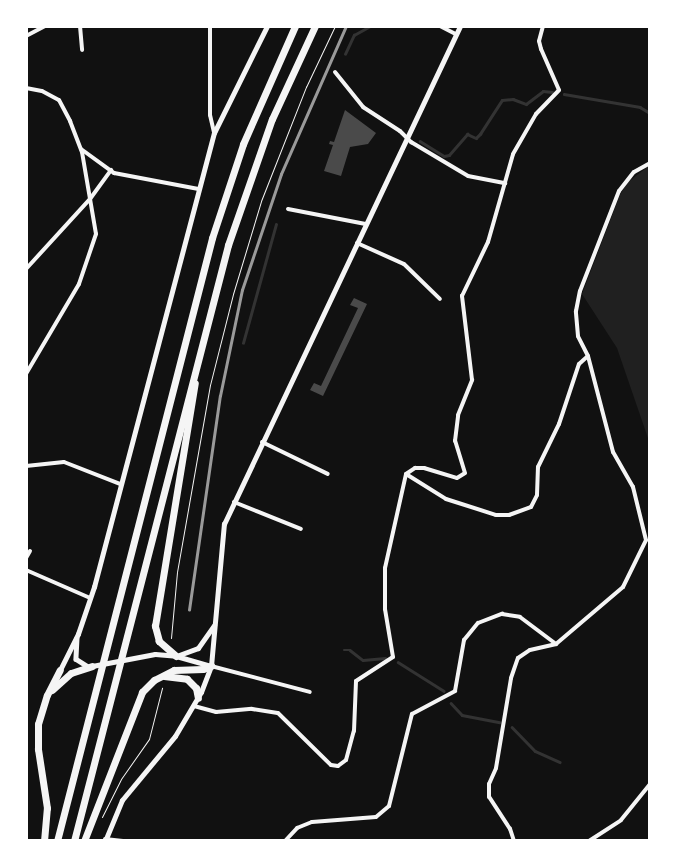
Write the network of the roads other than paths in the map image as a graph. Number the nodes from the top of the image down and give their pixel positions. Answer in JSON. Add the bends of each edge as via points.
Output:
{"nodes":[{"id":1,"x":46,"y":26,"type":"edge"},
{"id":2,"x":80,"y":26,"type":"edge"},
{"id":3,"x":210,"y":26,"type":"edge"},
{"id":4,"x":267,"y":26,"type":"edge"},
{"id":5,"x":296,"y":26,"type":"edge"},
{"id":6,"x":315,"y":26,"type":"edge"},
{"id":7,"x":440,"y":26,"type":"edge"},
{"id":8,"x":460,"y":26,"type":"edge"},
{"id":9,"x":543,"y":26,"type":"edge"},
{"id":10,"x":456,"y":34,"type":"junction"},
{"id":11,"x":26,"y":36,"type":"edge"},
{"id":12,"x":82,"y":50,"type":"dead end"},
{"id":13,"x":335,"y":72,"type":"dead end"},
{"id":14,"x":26,"y":88,"type":"edge"},
{"id":15,"x":214,"y":133,"type":"junction"},
{"id":16,"x":406,"y":137,"type":"junction"},
{"id":17,"x":80,"y":148,"type":"junction"},
{"id":18,"x":650,"y":163,"type":"edge"},
{"id":19,"x":111,"y":170,"type":"junction"},
{"id":20,"x":505,"y":183,"type":"junction"},
{"id":21,"x":199,"y":189,"type":"junction"},
{"id":22,"x":90,"y":199,"type":"junction"},
{"id":23,"x":288,"y":208,"type":"dead end"},
{"id":24,"x":366,"y":224,"type":"junction"},
{"id":25,"x":357,"y":243,"type":"junction"},
{"id":26,"x":26,"y":269,"type":"edge"},
{"id":27,"x":440,"y":299,"type":"dead end"},
{"id":28,"x":198,"y":356,"type":"junction"},
{"id":29,"x":588,"y":356,"type":"junction"},
{"id":30,"x":26,"y":374,"type":"edge"},
{"id":31,"x":262,"y":442,"type":"junction"},
{"id":32,"x":26,"y":466,"type":"edge"},
{"id":33,"x":328,"y":474,"type":"dead end"},
{"id":34,"x":406,"y":474,"type":"junction"},
{"id":35,"x":120,"y":484,"type":"junction"},
{"id":36,"x":234,"y":502,"type":"junction"},
{"id":37,"x":301,"y":529,"type":"dead end"},
{"id":38,"x":30,"y":551,"type":"dead end"},
{"id":39,"x":26,"y":558,"type":"edge"},
{"id":40,"x":26,"y":570,"type":"edge"},
{"id":41,"x":90,"y":598,"type":"junction"},
{"id":42,"x":216,"y":622,"type":"junction"},
{"id":43,"x":78,"y":634,"type":"junction"},
{"id":44,"x":556,"y":644,"type":"junction"},
{"id":45,"x":176,"y":656,"type":"junction"},
{"id":46,"x":92,"y":666,"type":"junction"},
{"id":47,"x":211,"y":666,"type":"junction"},
{"id":48,"x":60,"y":670,"type":"joint"},
{"id":49,"x":159,"y":677,"type":"junction"},
{"id":50,"x":310,"y":692,"type":"dead end"},
{"id":51,"x":47,"y":694,"type":"junction"},
{"id":52,"x":198,"y":698,"type":"junction"},
{"id":53,"x":194,"y":706,"type":"junction"},
{"id":54,"x":650,"y":784,"type":"edge"},
{"id":55,"x":105,"y":840,"type":"edge"},
{"id":56,"x":44,"y":841,"type":"edge"},
{"id":57,"x":57,"y":841,"type":"edge"},
{"id":58,"x":74,"y":841,"type":"edge"},
{"id":59,"x":84,"y":841,"type":"edge"},
{"id":60,"x":123,"y":841,"type":"edge"},
{"id":61,"x":285,"y":841,"type":"edge"},
{"id":62,"x":514,"y":841,"type":"edge"},
{"id":63,"x":590,"y":841,"type":"edge"}],
"edges":[{"from":1,"to":11,"type":"street"},
{"from":2,"to":12,"type":"street"},
{"from":3,"to":15,"type":"street","via":[[210,115]]},
{"from":4,"to":15,"type":"street"},
{"from":5,"to":57,"type":"highway","via":[[255,113],[221,206]]},
{"from":6,"to":28,"type":"highway","via":[[284,89],[248,182]]},
{"from":7,"to":10,"type":"street"},
{"from":8,"to":10,"type":"main road"},
{"from":9,"to":20,"type":"street","via":[[541,49],[559,90],[529,125],[513,154]]},
{"from":10,"to":16,"type":"main road"},
{"from":13,"to":16,"type":"street","via":[[363,107]]},
{"from":14,"to":17,"type":"street","via":[[42,91],[59,100]]},
{"from":15,"to":21,"type":"street"},
{"from":16,"to":20,"type":"street","via":[[468,176]]},
{"from":16,"to":24,"type":"main road"},
{"from":17,"to":19,"type":"street"},
{"from":17,"to":22,"type":"street"},
{"from":18,"to":29,"type":"street","via":[[623,184],[576,302],[578,336]]},
{"from":19,"to":21,"type":"street"},
{"from":19,"to":22,"type":"street"},
{"from":20,"to":34,"type":"street","via":[[488,242],[462,296],[472,380],[458,415],[455,441],[465,473],[457,478],[415,468]]},
{"from":21,"to":35,"type":"street"},
{"from":22,"to":26,"type":"street"},
{"from":22,"to":30,"type":"street","via":[[96,234],[79,284]]},
{"from":23,"to":24,"type":"street"},
{"from":24,"to":25,"type":"main road"},
{"from":25,"to":27,"type":"street","via":[[404,264]]},
{"from":25,"to":31,"type":"main road"},
{"from":28,"to":45,"type":"highway","via":[[188,443],[155,622],[159,641]]},
{"from":28,"to":58,"type":"highway"},
{"from":29,"to":34,"type":"street","via":[[579,364],[559,424],[538,467],[537,495],[531,507],[509,515],[496,515],[446,499]]},
{"from":29,"to":44,"type":"street","via":[[613,452],[633,487],[646,540],[623,587]]},
{"from":31,"to":33,"type":"street"},
{"from":31,"to":36,"type":"main road"},
{"from":32,"to":35,"type":"street","via":[[64,462]]},
{"from":34,"to":53,"type":"street","via":[[385,568],[385,609],[393,657],[356,681],[354,731],[346,760],[338,766],[331,765],[278,713],[252,709],[216,712]]},
{"from":35,"to":41,"type":"street"},
{"from":36,"to":37,"type":"street"},
{"from":36,"to":42,"type":"main road","via":[[224,524]]},
{"from":38,"to":39,"type":"street"},
{"from":40,"to":41,"type":"street"},
{"from":41,"to":43,"type":"street"},
{"from":42,"to":45,"type":"main road","via":[[198,648]]},
{"from":42,"to":47,"type":"main road"},
{"from":43,"to":46,"type":"street","via":[[76,659],[81,665]]},
{"from":43,"to":48,"type":"street"},
{"from":44,"to":61,"type":"street","via":[[520,617],[502,614],[478,623],[464,640],[455,691],[412,714],[390,806],[376,817],[312,822],[297,828]]},
{"from":44,"to":62,"type":"street","via":[[530,650],[518,658],[511,678],[496,768],[488,784],[489,797]]},
{"from":45,"to":46,"type":"main road","via":[[144,655]]},
{"from":45,"to":47,"type":"main road"},
{"from":46,"to":51,"type":"highway","via":[[72,673]]},
{"from":47,"to":49,"type":"highway","via":[[179,669]]},
{"from":47,"to":50,"type":"street"},
{"from":47,"to":52,"type":"main road"},
{"from":48,"to":51,"type":"highway"},
{"from":49,"to":52,"type":"highway","via":[[185,677],[194,685]]},
{"from":49,"to":59,"type":"highway","via":[[137,701]]},
{"from":51,"to":56,"type":"highway","via":[[37,736],[47,808]]},
{"from":52,"to":53,"type":"main road"},
{"from":53,"to":55,"type":"main road","via":[[175,736],[122,800]]},
{"from":54,"to":63,"type":"street","via":[[622,820]]},
{"from":55,"to":60,"type":"street"}]}
